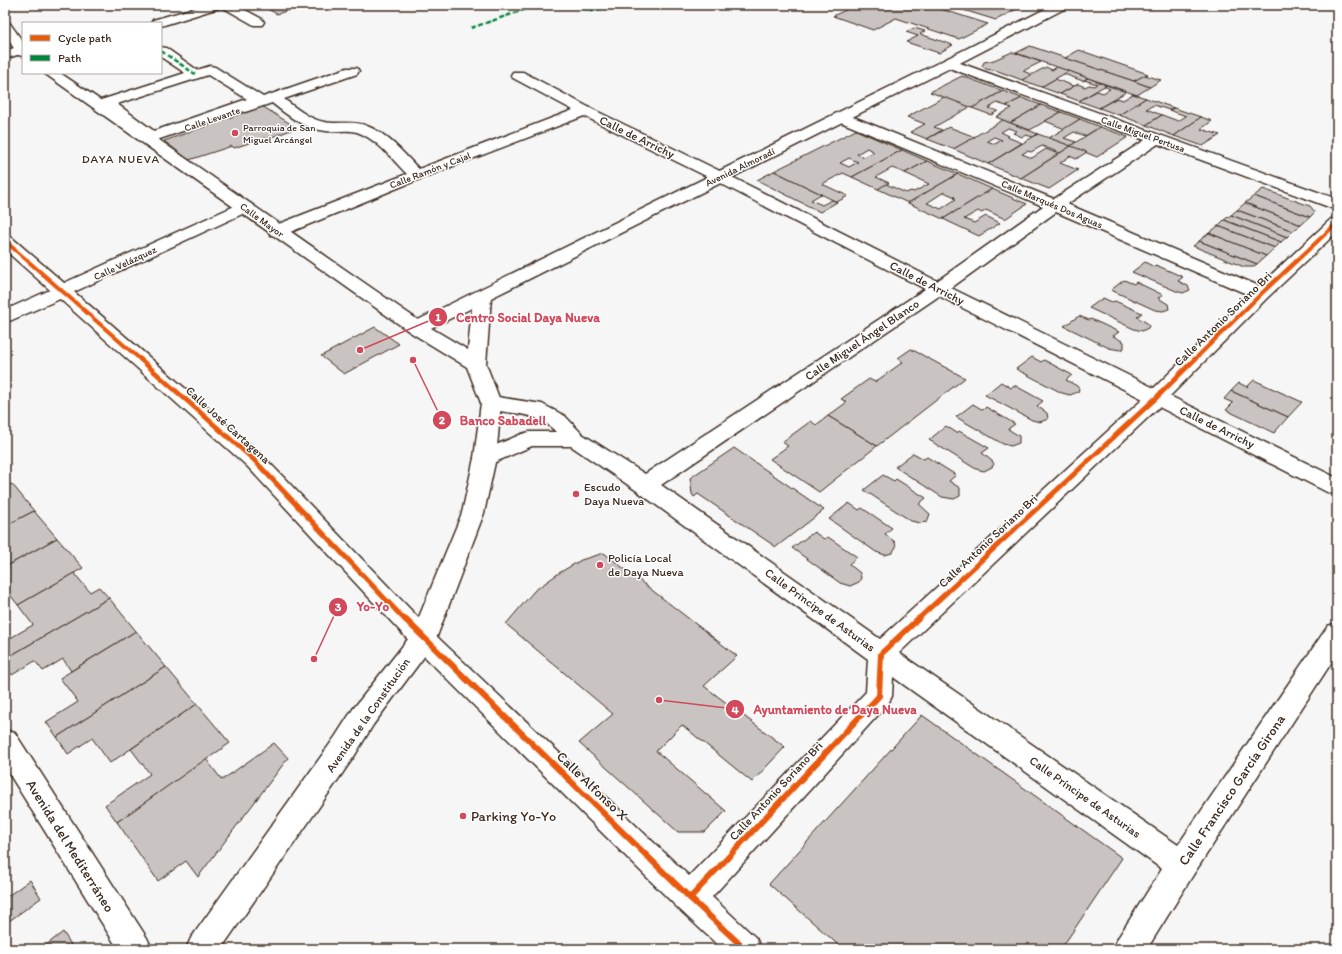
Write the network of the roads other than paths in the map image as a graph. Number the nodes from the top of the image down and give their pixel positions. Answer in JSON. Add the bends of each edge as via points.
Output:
{"nodes":[{"id":1,"x":218,"y":5,"type":"edge"},
{"id":2,"x":227,"y":5,"type":"edge"},
{"id":3,"x":1062,"y":5,"type":"edge"},
{"id":4,"x":160,"y":22,"type":"edge"},
{"id":5,"x":258,"y":22,"type":"dead end"},
{"id":6,"x":5,"y":25,"type":"edge"},
{"id":7,"x":22,"y":51,"type":"edge"},
{"id":8,"x":162,"y":52,"type":"edge"},
{"id":9,"x":5,"y":55,"type":"edge"},
{"id":10,"x":949,"y":63,"type":"junction"},
{"id":11,"x":352,"y":71,"type":"dead end"},
{"id":12,"x":52,"y":74,"type":"edge"},
{"id":13,"x":195,"y":74,"type":"junction"},
{"id":14,"x":518,"y":75,"type":"dead end"},
{"id":15,"x":273,"y":98,"type":"junction"},
{"id":16,"x":584,"y":111,"type":"junction"},
{"id":17,"x":841,"y":117,"type":"junction"},
{"id":18,"x":1156,"y":139,"type":"junction"},
{"id":19,"x":152,"y":141,"type":"junction"},
{"id":20,"x":417,"y":175,"type":"junction"},
{"id":21,"x":720,"y":177,"type":"junction"},
{"id":22,"x":1055,"y":205,"type":"junction"},
{"id":23,"x":1337,"y":205,"type":"edge"},
{"id":24,"x":245,"y":207,"type":"junction"},
{"id":25,"x":1337,"y":223,"type":"edge"},
{"id":26,"x":277,"y":232,"type":"junction"},
{"id":27,"x":5,"y":240,"type":"edge"},
{"id":28,"x":938,"y":289,"type":"junction"},
{"id":29,"x":63,"y":292,"type":"junction"},
{"id":30,"x":1261,"y":294,"type":"junction"},
{"id":31,"x":482,"y":296,"type":"junction"},
{"id":32,"x":5,"y":317,"type":"edge"},
{"id":33,"x":417,"y":328,"type":"junction"},
{"id":34,"x":476,"y":364,"type":"junction"},
{"id":35,"x":1157,"y":397,"type":"junction"},
{"id":36,"x":491,"y":403,"type":"junction"},
{"id":37,"x":575,"y":439,"type":"junction"},
{"id":38,"x":485,"y":458,"type":"junction"},
{"id":39,"x":645,"y":485,"type":"junction"},
{"id":40,"x":1337,"y":487,"type":"edge"},
{"id":41,"x":1337,"y":633,"type":"edge"},
{"id":42,"x":423,"y":639,"type":"junction"},
{"id":43,"x":881,"y":654,"type":"junction"},
{"id":44,"x":5,"y":742,"type":"edge"},
{"id":45,"x":1182,"y":865,"type":"junction"},
{"id":46,"x":690,"y":898,"type":"junction"},
{"id":47,"x":136,"y":949,"type":"edge"},
{"id":48,"x":202,"y":949,"type":"edge"},
{"id":49,"x":745,"y":949,"type":"edge"},
{"id":50,"x":1129,"y":949,"type":"edge"}],
"edges":[{"from":1,"to":4,"type":"street"},
{"from":2,"to":5,"type":"street"},
{"from":3,"to":10,"type":"street","name":"Avenida Almoradí"},
{"from":6,"to":7,"type":"street"},
{"from":7,"to":9,"type":"street"},
{"from":8,"to":13,"type":"street"},
{"from":10,"to":17,"type":"street","name":"Avenida Almoradí"},
{"from":10,"to":18,"type":"street","name":"Calle Miguel Pertusa"},
{"from":11,"to":15,"type":"street","name":"Calle Levante"},
{"from":12,"to":19,"type":"street","name":"Calle Mayor"},
{"from":13,"to":13,"type":"street","via":[[188,77],[106,103],[152,137],[258,100],[210,70]]},
{"from":14,"to":16,"type":"street","name":"Calle de Arrichy"},
{"from":15,"to":19,"type":"street","name":"Calle Levante"},
{"from":15,"to":20,"type":"street","via":[[322,127],[361,128],[375,136]]},
{"from":16,"to":20,"type":"street","name":"Calle Ramón y Cajal"},
{"from":16,"to":21,"type":"street","name":"Calle de Arrichy"},
{"from":17,"to":21,"type":"street","name":"Avenida Almoradí"},
{"from":17,"to":22,"type":"street","name":"Calle Marqués Dos Aguas"},
{"from":18,"to":22,"type":"street","name":"Calle Miguel Ángel Blanco"},
{"from":18,"to":23,"type":"street","name":"Calle Miguel Pertusa"},
{"from":19,"to":24,"type":"street","name":"Calle Mayor"},
{"from":20,"to":26,"type":"street","name":"Calle Ramón y Cajal"},
{"from":21,"to":28,"type":"street","name":"Calle de Arrichy"},
{"from":21,"to":31,"type":"street","name":"Avenida Almoradí"},
{"from":22,"to":28,"type":"street","name":"Calle Miguel Ángel Blanco"},
{"from":22,"to":30,"type":"street","name":"Calle Marqués Dos Aguas"},
{"from":24,"to":26,"type":"street","name":"Calle Mayor"},
{"from":24,"to":29,"type":"street","name":"Calle Velázquez"},
{"from":25,"to":30,"type":"street","name":"Calle Antonio Soriano Bri"},
{"from":26,"to":33,"type":"street","name":"Calle Mayor"},
{"from":27,"to":29,"type":"street","name":"Calle José Cartagena"},
{"from":28,"to":35,"type":"street","name":"Calle de Arrichy"},
{"from":28,"to":39,"type":"street","name":"Calle Miguel Ángel Blanco"},
{"from":29,"to":32,"type":"street","name":"Calle Velázquez"},
{"from":29,"to":42,"type":"street","name":"Calle José Cartagena","via":[[255,461]]},
{"from":30,"to":35,"type":"street","name":"Calle Antonio Soriano Bri"},
{"from":31,"to":33,"type":"street","name":"Avenida Almoradí"},
{"from":31,"to":34,"type":"street"},
{"from":33,"to":34,"type":"street","name":"Calle Mayor"},
{"from":34,"to":36,"type":"street","name":"Avenida de la Constitución"},
{"from":35,"to":40,"type":"street","name":"Calle de Arrichy"},
{"from":35,"to":43,"type":"street","name":"Calle Antonio Soriano Bri"},
{"from":36,"to":37,"type":"street","name":"Calle Príncipe de Asturias","via":[[535,409],[558,421]]},
{"from":36,"to":38,"type":"street","name":"Avenida de la Constitución"},
{"from":37,"to":38,"type":"street","via":[[529,439]]},
{"from":37,"to":39,"type":"street","name":"Calle Príncipe de Asturias"},
{"from":38,"to":42,"type":"street","name":"Avenida de la Constitución","via":[[473,513]]},
{"from":39,"to":43,"type":"street","name":"Calle Príncipe de Asturias"},
{"from":41,"to":45,"type":"street","name":"Calle Francisco García Girona"},
{"from":42,"to":46,"type":"street","name":"Calle Alfonso X"},
{"from":42,"to":48,"type":"street","name":"Avenida de la Constitución","via":[[363,717],[341,753]]},
{"from":43,"to":45,"type":"street","name":"Calle Príncipe de Asturias"},
{"from":43,"to":46,"type":"street","name":"Calle Antonio Soriano Bri","via":[[879,696]]},
{"from":44,"to":47,"type":"street","name":"Avenida del Mediterráneo"},
{"from":45,"to":50,"type":"street","name":"Calle Francisco García Girona"},
{"from":46,"to":49,"type":"street","name":"Calle Alfonso X"}]}
